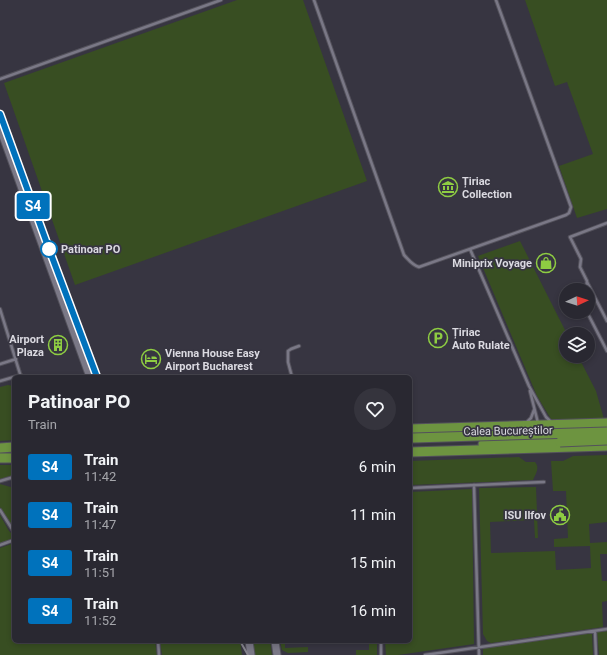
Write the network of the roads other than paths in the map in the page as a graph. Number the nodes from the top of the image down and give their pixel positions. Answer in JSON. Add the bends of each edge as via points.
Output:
{"nodes":[{"id":1,"x":221,"y":0,"type":"edge"},
{"id":2,"x":314,"y":0,"type":"edge"},
{"id":3,"x":496,"y":0,"type":"edge"},
{"id":4,"x":0,"y":79,"type":"edge"},
{"id":5,"x":0,"y":128,"type":"edge"},
{"id":6,"x":607,"y":223,"type":"edge"},
{"id":7,"x":470,"y":249,"type":"junction"},
{"id":8,"x":587,"y":281,"type":"joint"},
{"id":9,"x":0,"y":309,"type":"edge"},
{"id":10,"x":591,"y":319,"type":"edge"},
{"id":11,"x":607,"y":321,"type":"edge"},
{"id":12,"x":299,"y":346,"type":"dead end"},
{"id":13,"x":607,"y":351,"type":"edge"},
{"id":14,"x":16,"y":359,"type":"junction"},
{"id":15,"x":0,"y":364,"type":"edge"},
{"id":16,"x":21,"y":375,"type":"edge"},
{"id":17,"x":89,"y":375,"type":"edge"},
{"id":18,"x":291,"y":375,"type":"edge"},
{"id":19,"x":12,"y":378,"type":"edge"},
{"id":20,"x":0,"y":381,"type":"edge"},
{"id":21,"x":529,"y":386,"type":"junction"},
{"id":22,"x":534,"y":410,"type":"junction"},
{"id":23,"x":607,"y":423,"type":"edge"},
{"id":24,"x":555,"y":424,"type":"junction"},
{"id":25,"x":567,"y":424,"type":"junction"},
{"id":26,"x":522,"y":425,"type":"junction"},
{"id":27,"x":539,"y":425,"type":"junction"},
{"id":28,"x":607,"y":432,"type":"edge"},
{"id":29,"x":607,"y":436,"type":"edge"},
{"id":30,"x":552,"y":437,"type":"dead end"},
{"id":31,"x":557,"y":438,"type":"dead end"},
{"id":32,"x":577,"y":438,"type":"junction"},
{"id":33,"x":607,"y":440,"type":"edge"},
{"id":34,"x":412,"y":441,"type":"edge"},
{"id":35,"x":412,"y":441,"type":"edge"},
{"id":36,"x":412,"y":441,"type":"edge"},
{"id":37,"x":412,"y":441,"type":"edge"},
{"id":38,"x":12,"y":447,"type":"edge"},
{"id":39,"x":0,"y":448,"type":"edge"},
{"id":40,"x":568,"y":448,"type":"junction"},
{"id":41,"x":607,"y":448,"type":"edge"},
{"id":42,"x":0,"y":458,"type":"edge"},
{"id":43,"x":12,"y":458,"type":"edge"},
{"id":44,"x":12,"y":478,"type":"edge"},
{"id":45,"x":0,"y":481,"type":"edge"},
{"id":46,"x":544,"y":482,"type":"dead end"},
{"id":47,"x":474,"y":485,"type":"junction"},
{"id":48,"x":412,"y":488,"type":"edge"},
{"id":49,"x":0,"y":510,"type":"edge"},
{"id":50,"x":12,"y":529,"type":"edge"},
{"id":51,"x":12,"y":541,"type":"edge"},
{"id":52,"x":0,"y":545,"type":"edge"},
{"id":53,"x":607,"y":629,"type":"edge"},
{"id":54,"x":595,"y":631,"type":"junction"},
{"id":55,"x":158,"y":643,"type":"edge"},
{"id":56,"x":249,"y":643,"type":"edge"},
{"id":57,"x":275,"y":643,"type":"edge"},
{"id":58,"x":381,"y":643,"type":"edge"},
{"id":59,"x":478,"y":648,"type":"junction"},
{"id":60,"x":159,"y":655,"type":"edge"},
{"id":61,"x":251,"y":655,"type":"edge"},
{"id":62,"x":277,"y":655,"type":"edge"},
{"id":63,"x":381,"y":655,"type":"edge"},
{"id":64,"x":425,"y":655,"type":"edge"},
{"id":65,"x":479,"y":655,"type":"edge"},
{"id":66,"x":596,"y":655,"type":"edge"}],
"edges":[{"from":1,"to":4,"type":"lane"},
{"from":2,"to":7,"type":"lane","via":[[404,255],[419,267]]},
{"from":3,"to":7,"type":"lane","via":[[571,207],[566,215]]},
{"from":5,"to":17,"type":"street"},
{"from":6,"to":8,"type":"lane","via":[[570,237],[581,259],[580,267]]},
{"from":7,"to":21,"type":"lane"},
{"from":8,"to":11,"type":"lane"},
{"from":9,"to":14,"type":"lane"},
{"from":10,"to":13,"type":"lane"},
{"from":12,"to":18,"type":"lane","via":[[288,351]]},
{"from":14,"to":15,"type":"lane"},
{"from":14,"to":16,"type":"lane"},
{"from":19,"to":20,"type":"lane"},
{"from":21,"to":22,"type":"lane"},
{"from":21,"to":24,"type":"lane","via":[[546,417]]},
{"from":22,"to":26,"type":"lane","via":[[529,420]]},
{"from":22,"to":27,"type":"lane"},
{"from":23,"to":25,"type":"highway"},
{"from":24,"to":25,"type":"highway"},
{"from":24,"to":27,"type":"highway"},
{"from":25,"to":32,"type":"highway","via":[[576,432]]},
{"from":26,"to":27,"type":"highway"},
{"from":26,"to":34,"type":"highway"},
{"from":27,"to":30,"type":"lane"},
{"from":28,"to":35,"type":"highway","name":"Calea Bucureștilor","bridge":true},
{"from":29,"to":32,"type":"lane"},
{"from":31,"to":32,"type":"lane"},
{"from":32,"to":40,"type":"highway"},
{"from":33,"to":36,"type":"highway","name":"Calea Bucureștilor","bridge":true},
{"from":37,"to":40,"type":"highway"},
{"from":38,"to":39,"type":"highway"},
{"from":40,"to":41,"type":"highway"},
{"from":42,"to":43,"type":"highway"},
{"from":44,"to":45,"type":"lane"},
{"from":46,"to":47,"type":"lane"},
{"from":47,"to":48,"type":"lane"},
{"from":47,"to":59,"type":"lane"},
{"from":49,"to":50,"type":"lane"},
{"from":51,"to":52,"type":"lane"},
{"from":53,"to":54,"type":"lane"},
{"from":54,"to":59,"type":"lane"},
{"from":54,"to":66,"type":"lane"},
{"from":55,"to":60,"type":"lane"},
{"from":56,"to":61,"type":"street"},
{"from":57,"to":62,"type":"street"},
{"from":58,"to":63,"type":"lane"},
{"from":59,"to":64,"type":"lane"},
{"from":59,"to":65,"type":"lane"}]}
